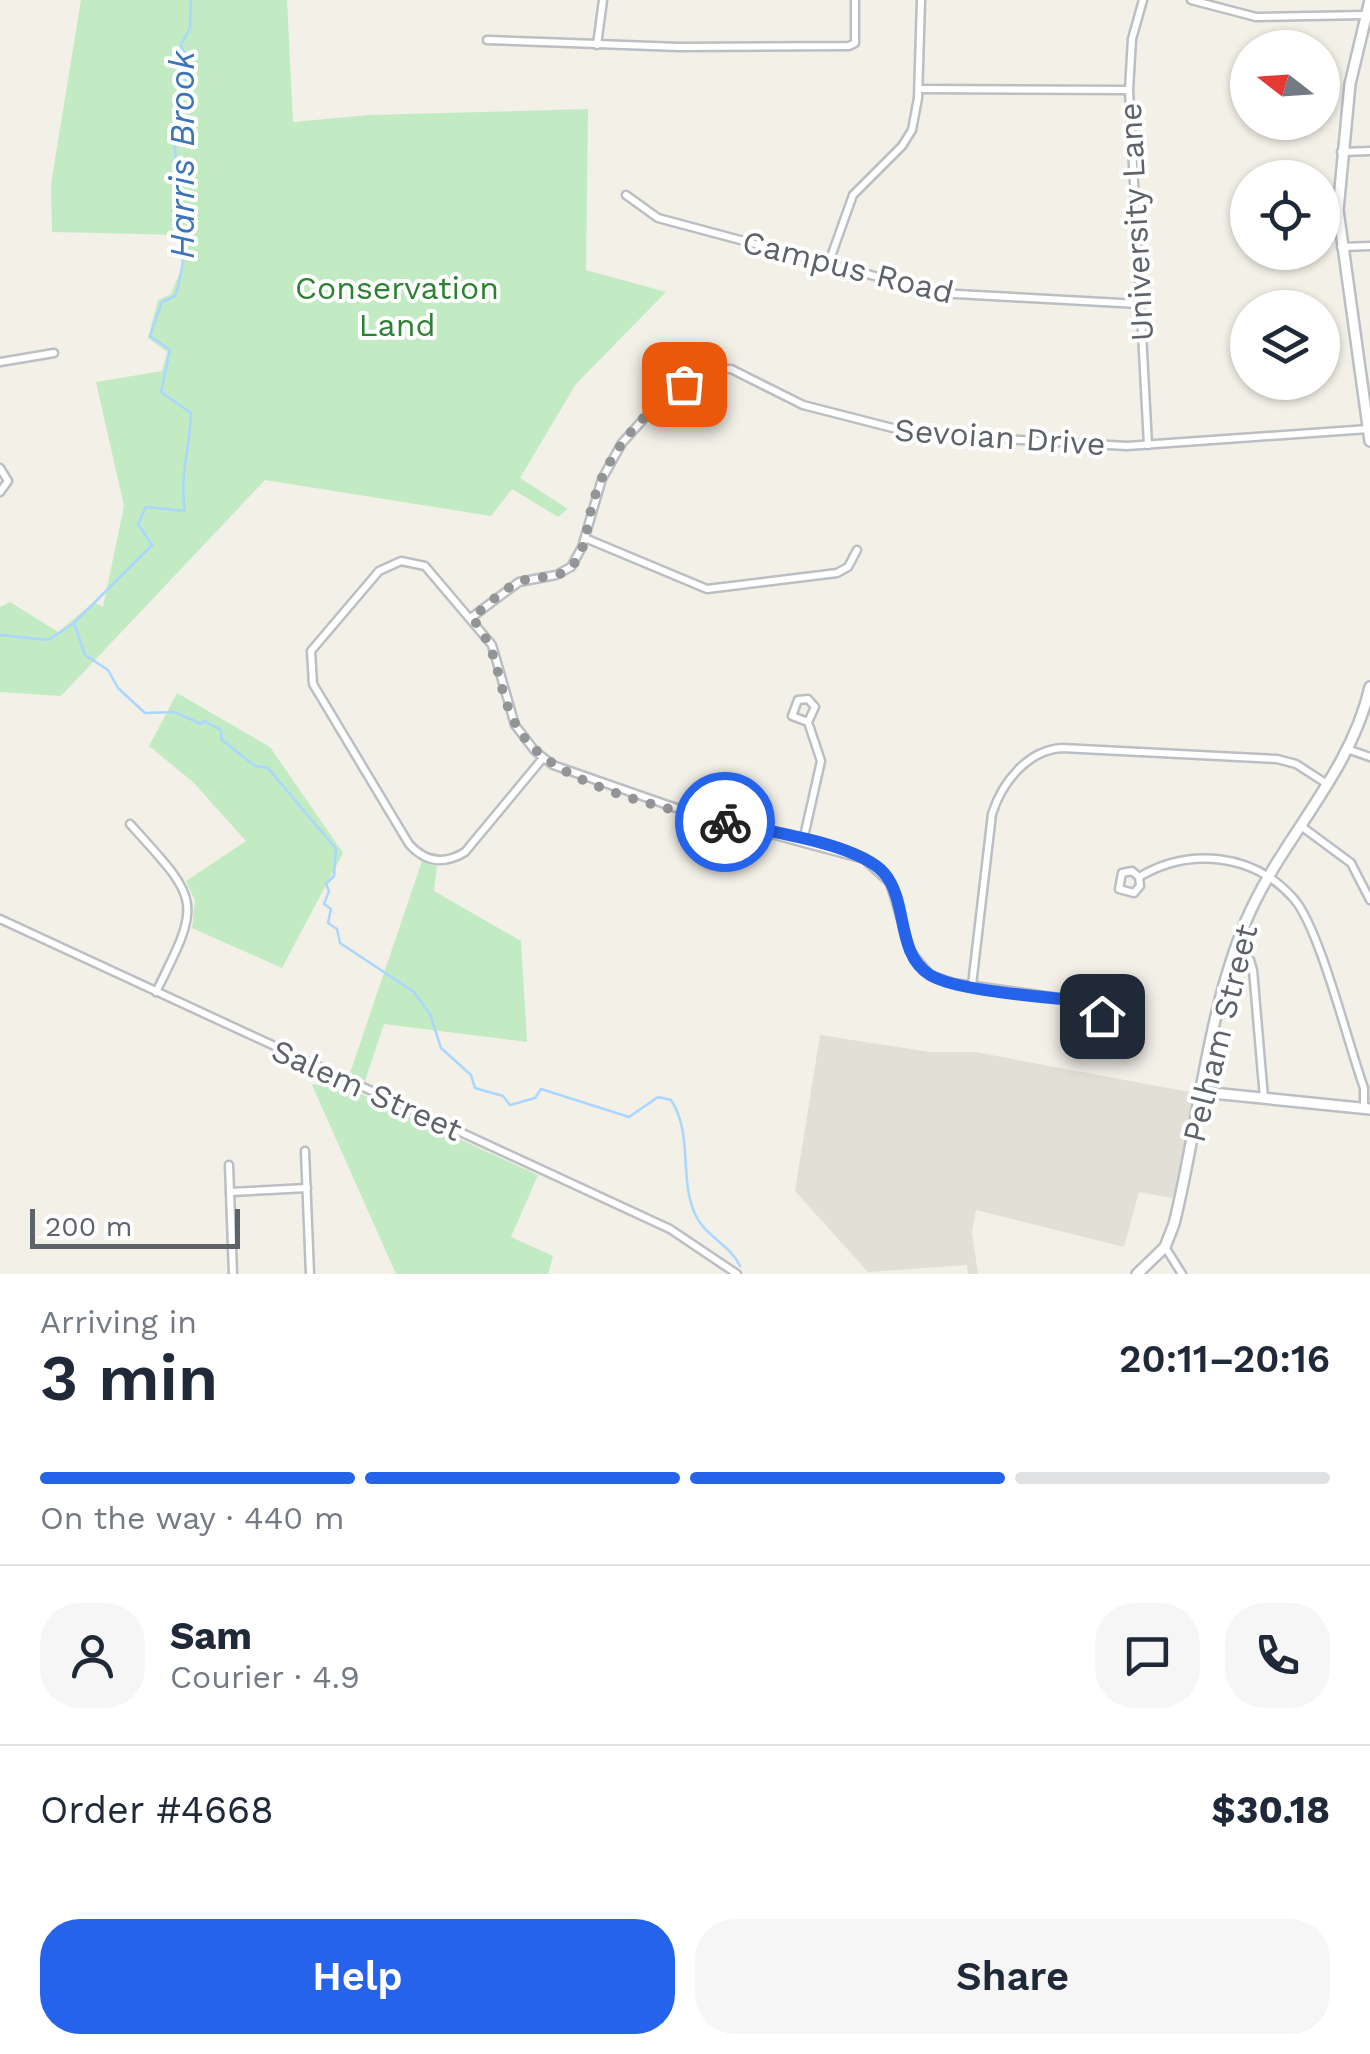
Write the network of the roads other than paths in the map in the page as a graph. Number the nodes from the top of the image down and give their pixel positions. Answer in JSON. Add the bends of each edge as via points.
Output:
{"nodes":[{"id":1,"x":603,"y":0,"type":"edge"},
{"id":2,"x":855,"y":0,"type":"edge"},
{"id":3,"x":920,"y":0,"type":"edge"},
{"id":4,"x":1142,"y":0,"type":"edge"},
{"id":5,"x":1192,"y":0,"type":"edge"},
{"id":6,"x":1370,"y":0,"type":"edge"},
{"id":7,"x":1365,"y":16,"type":"junction"},
{"id":8,"x":487,"y":40,"type":"dead end"},
{"id":9,"x":596,"y":45,"type":"junction"},
{"id":10,"x":919,"y":89,"type":"junction"},
{"id":11,"x":1129,"y":90,"type":"junction"},
{"id":12,"x":1342,"y":152,"type":"junction"},
{"id":13,"x":1370,"y":152,"type":"edge"},
{"id":14,"x":626,"y":195,"type":"dead end"},
{"id":15,"x":1370,"y":246,"type":"edge"},
{"id":16,"x":1340,"y":247,"type":"junction"},
{"id":17,"x":828,"y":266,"type":"junction"},
{"id":18,"x":1139,"y":304,"type":"junction"},
{"id":19,"x":54,"y":353,"type":"dead end"},
{"id":20,"x":0,"y":362,"type":"edge"},
{"id":21,"x":1368,"y":429,"type":"edge"},
{"id":22,"x":1370,"y":441,"type":"edge"},
{"id":23,"x":1148,"y":445,"type":"junction"},
{"id":24,"x":0,"y":468,"type":"edge"},
{"id":25,"x":0,"y":492,"type":"edge"},
{"id":26,"x":585,"y":538,"type":"junction"},
{"id":27,"x":857,"y":550,"type":"dead end"},
{"id":28,"x":472,"y":618,"type":"junction"},
{"id":29,"x":1370,"y":687,"type":"edge"},
{"id":30,"x":808,"y":722,"type":"dead end"},
{"id":31,"x":1347,"y":749,"type":"junction"},
{"id":32,"x":543,"y":758,"type":"junction"},
{"id":33,"x":1370,"y":758,"type":"edge"},
{"id":34,"x":1327,"y":784,"type":"junction"},
{"id":35,"x":130,"y":824,"type":"dead end"},
{"id":36,"x":1301,"y":826,"type":"junction"},
{"id":37,"x":803,"y":841,"type":"junction"},
{"id":38,"x":1139,"y":877,"type":"dead end"},
{"id":39,"x":1267,"y":880,"type":"junction"},
{"id":40,"x":1370,"y":900,"type":"edge"},
{"id":41,"x":0,"y":919,"type":"edge"},
{"id":42,"x":1235,"y":949,"type":"junction"},
{"id":43,"x":972,"y":985,"type":"junction"},
{"id":44,"x":156,"y":992,"type":"junction"},
{"id":45,"x":1088,"y":1002,"type":"dead end"},
{"id":46,"x":1202,"y":1092,"type":"junction"},
{"id":47,"x":1264,"y":1098,"type":"junction"},
{"id":48,"x":1367,"y":1108,"type":"edge"},
{"id":49,"x":305,"y":1152,"type":"dead end"},
{"id":50,"x":230,"y":1164,"type":"dead end"},
{"id":51,"x":307,"y":1188,"type":"junction"},
{"id":52,"x":230,"y":1192,"type":"junction"},
{"id":53,"x":1164,"y":1248,"type":"junction"},
{"id":54,"x":728,"y":1271,"type":"edge"},
{"id":55,"x":234,"y":1274,"type":"edge"},
{"id":56,"x":310,"y":1274,"type":"edge"},
{"id":57,"x":737,"y":1274,"type":"edge"},
{"id":58,"x":1138,"y":1274,"type":"edge"},
{"id":59,"x":1182,"y":1274,"type":"edge"}],
"edges":[{"from":1,"to":9,"type":"street"},
{"from":2,"to":9,"type":"street","via":[[855,44]]},
{"from":3,"to":10,"type":"street"},
{"from":4,"to":11,"type":"street","name":"University Lane"},
{"from":5,"to":7,"type":"street","via":[[1256,16]]},
{"from":6,"to":7,"type":"street"},
{"from":7,"to":12,"type":"street"},
{"from":8,"to":9,"type":"street"},
{"from":10,"to":11,"type":"street"},
{"from":10,"to":17,"type":"street","via":[[908,138],[853,195]]},
{"from":11,"to":18,"type":"street","name":"University Lane"},
{"from":12,"to":13,"type":"street"},
{"from":12,"to":16,"type":"street"},
{"from":14,"to":17,"type":"street","name":"Campus Road","via":[[658,218]]},
{"from":15,"to":16,"type":"street"},
{"from":16,"to":21,"type":"street"},
{"from":17,"to":18,"type":"street","name":"Campus Road","via":[[938,293]]},
{"from":18,"to":23,"type":"street","name":"University Lane"},
{"from":19,"to":20,"type":"street"},
{"from":21,"to":22,"type":"street"},
{"from":21,"to":23,"type":"street","name":"Sevoian Drive"},
{"from":23,"to":26,"type":"street","name":"Sevoian Drive","via":[[896,431],[803,405],[737,372],[714,369],[658,403],[622,443],[597,491]]},
{"from":24,"to":25,"type":"street","via":[[8,481]]},
{"from":26,"to":27,"type":"street","via":[[712,589],[837,573]]},
{"from":26,"to":28,"type":"street","name":"Sevoian Drive","via":[[566,571],[519,582]]},
{"from":28,"to":32,"type":"street","via":[[495,652],[516,725]]},
{"from":28,"to":32,"type":"street","via":[[425,566],[390,564],[316,642],[311,680],[409,844],[429,859],[465,852]]},
{"from":29,"to":31,"type":"street","name":"Pelham Street"},
{"from":30,"to":37,"type":"street","via":[[821,761]]},
{"from":31,"to":33,"type":"street"},
{"from":31,"to":34,"type":"street","name":"Pelham Street"},
{"from":32,"to":37,"type":"street","via":[[672,808]]},
{"from":34,"to":36,"type":"street","name":"Pelham Street"},
{"from":34,"to":43,"type":"street","via":[[1278,759],[1062,748],[1037,753],[994,810]]},
{"from":35,"to":44,"type":"street","via":[[189,904],[186,930]]},
{"from":36,"to":39,"type":"street","name":"Pelham Street"},
{"from":36,"to":40,"type":"street","via":[[1351,864]]},
{"from":37,"to":43,"type":"street","via":[[882,871],[916,961],[934,977]]},
{"from":38,"to":39,"type":"street","via":[[1168,862],[1214,857],[1234,860]]},
{"from":39,"to":42,"type":"street","name":"Pelham Street"},
{"from":39,"to":48,"type":"street","via":[[1293,898],[1310,927]]},
{"from":41,"to":44,"type":"street","name":"Salem Street"},
{"from":42,"to":46,"type":"street","name":"Pelham Street"},
{"from":42,"to":47,"type":"street","via":[[1252,965]]},
{"from":43,"to":45,"type":"street"},
{"from":44,"to":54,"type":"street","name":"Salem Street","via":[[670,1229]]},
{"from":46,"to":47,"type":"street"},
{"from":46,"to":53,"type":"street","name":"Pelham Street"},
{"from":47,"to":48,"type":"street"},
{"from":49,"to":51,"type":"street"},
{"from":50,"to":52,"type":"street"},
{"from":51,"to":52,"type":"street"},
{"from":51,"to":56,"type":"street"},
{"from":52,"to":55,"type":"street"},
{"from":53,"to":58,"type":"street"},
{"from":53,"to":59,"type":"street"},
{"from":54,"to":57,"type":"street","name":"Salem Street"}]}
